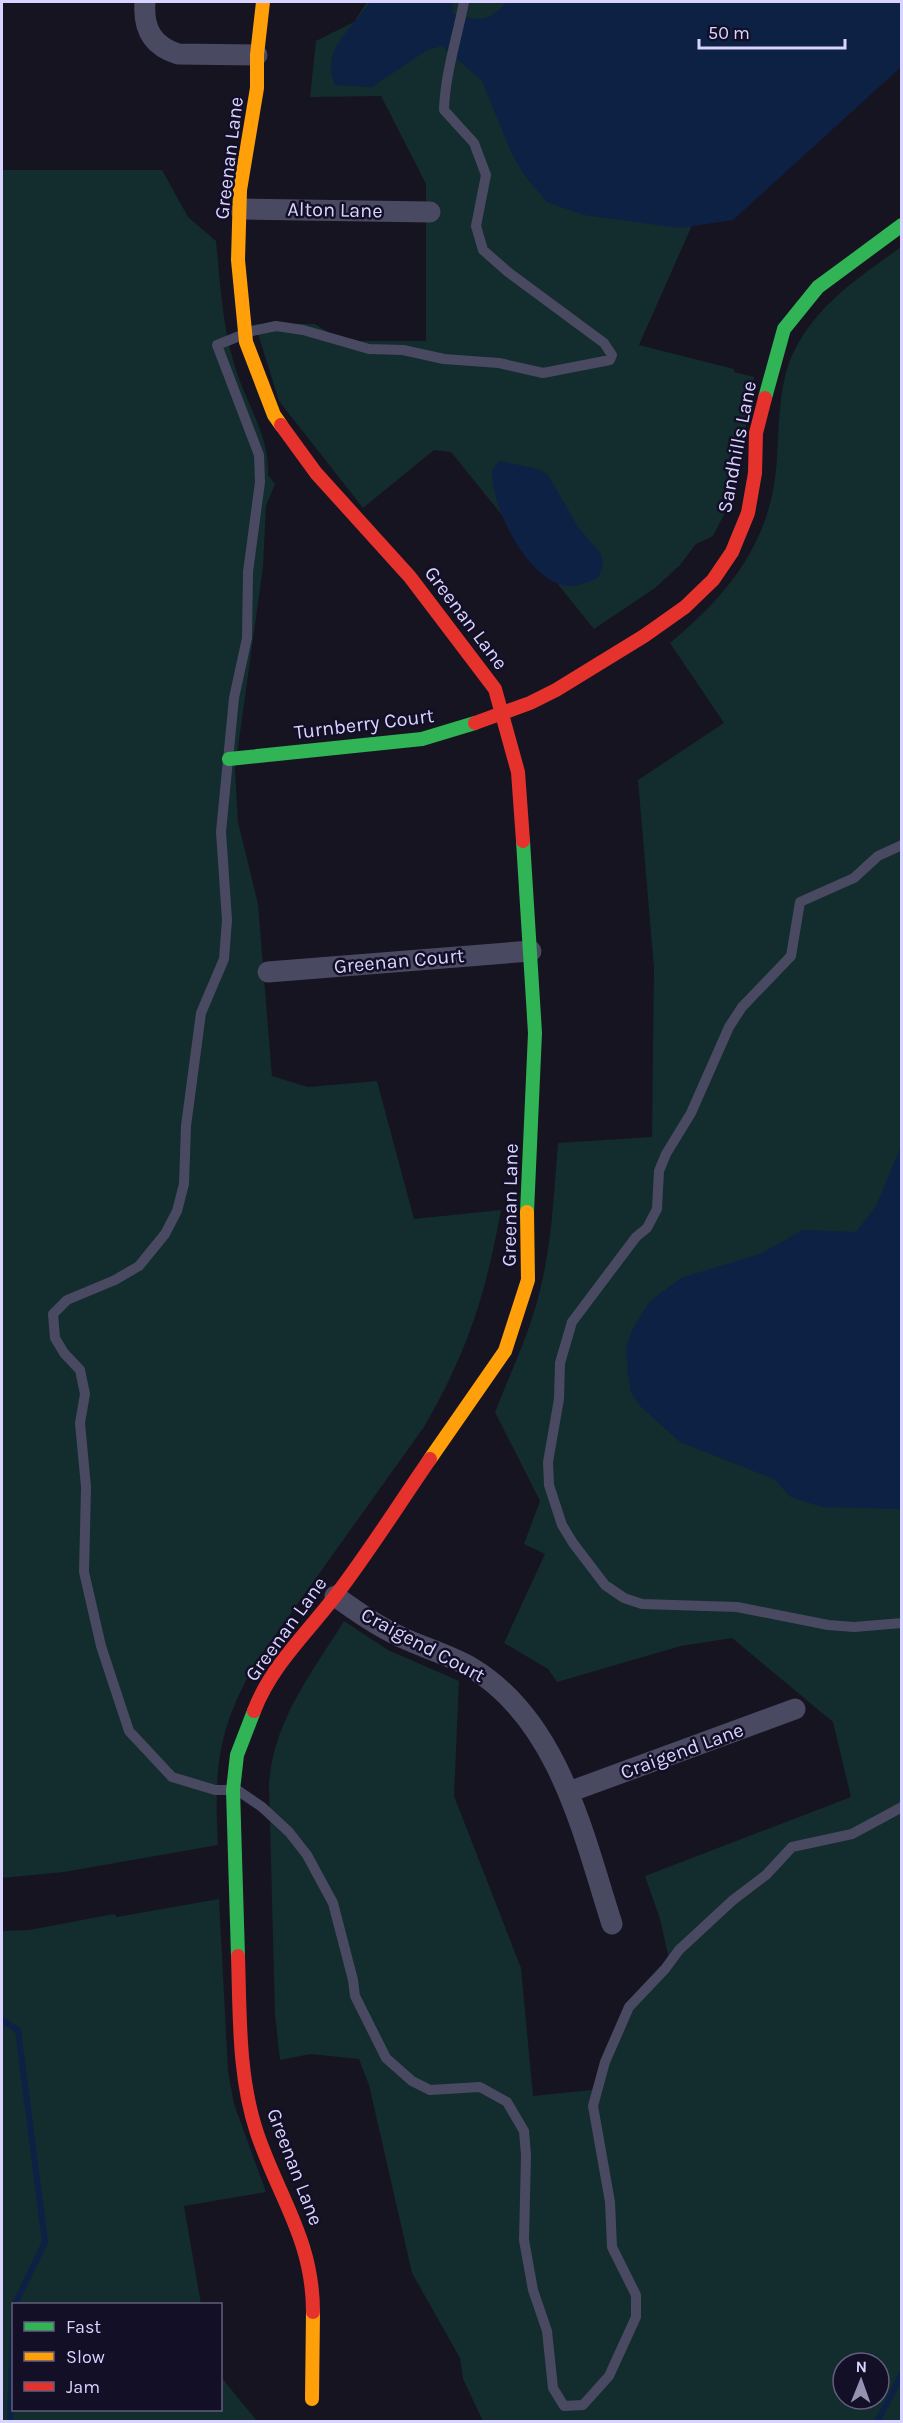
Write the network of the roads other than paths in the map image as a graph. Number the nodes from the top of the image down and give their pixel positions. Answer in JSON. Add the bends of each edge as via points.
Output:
{"nodes":[{"id":1,"x":145,"y":2,"type":"edge"},
{"id":2,"x":263,"y":2,"type":"edge"},
{"id":3,"x":464,"y":2,"type":"edge"},
{"id":4,"x":257,"y":55,"type":"junction"},
{"id":5,"x":240,"y":209,"type":"junction"},
{"id":6,"x":430,"y":212,"type":"dead end"},
{"id":7,"x":902,"y":225,"type":"edge"},
{"id":8,"x":245,"y":334,"type":"junction"},
{"id":9,"x":501,"y":712,"type":"junction"},
{"id":10,"x":229,"y":759,"type":"junction"},
{"id":11,"x":902,"y":845,"type":"edge"},
{"id":12,"x":531,"y":951,"type":"junction"},
{"id":13,"x":268,"y":972,"type":"dead end"},
{"id":14,"x":335,"y":1596,"type":"junction"},
{"id":15,"x":902,"y":1623,"type":"edge"},
{"id":16,"x":795,"y":1709,"type":"dead end"},
{"id":17,"x":233,"y":1790,"type":"junction"},
{"id":18,"x":569,"y":1792,"type":"junction"},
{"id":19,"x":902,"y":1807,"type":"edge"},
{"id":20,"x":612,"y":1924,"type":"dead end"},
{"id":21,"x":312,"y":2399,"type":"dead end"}],
"edges":[{"from":1,"to":4,"type":"street","via":[[149,34],[167,50],[178,54]]},
{"from":2,"to":4,"type":"street","name":"Greenan Lane"},
{"from":3,"to":8,"type":"lane","via":[[445,84],[444,110],[474,143],[486,175],[476,226],[483,250],[604,343],[612,355],[610,360],[543,374],[499,363],[369,349],[276,326]]},
{"from":4,"to":5,"type":"street","name":"Greenan Lane","via":[[257,88]]},
{"from":5,"to":6,"type":"street","name":"Alton Lane"},
{"from":5,"to":8,"type":"street","name":"Greenan Lane","via":[[238,260]]},
{"from":7,"to":9,"type":"street","name":"Sandhills Lane","via":[[818,287],[784,329],[756,433],[748,513],[732,552],[713,580],[644,636],[556,690]]},
{"from":8,"to":9,"type":"street","name":"Greenan Lane","via":[[274,415],[316,473],[396,560],[485,672]]},
{"from":8,"to":10,"type":"lane","via":[[217,345],[259,455],[260,482],[248,572],[247,638],[234,698]]},
{"from":9,"to":10,"type":"street","name":"Turnberry Court","via":[[452,732],[422,739]]},
{"from":9,"to":12,"type":"street","name":"Greenan Lane","via":[[518,772]]},
{"from":10,"to":17,"type":"lane","via":[[221,832],[227,920],[225,959],[201,1013],[186,1126],[184,1184],[177,1211],[165,1234],[139,1266],[67,1300],[52,1321],[59,1346],[80,1370],[85,1394],[80,1423],[86,1487],[84,1572],[101,1646],[129,1731],[172,1777],[215,1790]]},
{"from":11,"to":15,"type":"lane","via":[[878,856],[854,878],[800,902],[790,956],[742,1007],[729,1027],[691,1113],[666,1154],[659,1171],[657,1209],[647,1228],[572,1322],[560,1363],[559,1400],[548,1462],[549,1485],[562,1525],[587,1564],[605,1585],[624,1598],[642,1604],[737,1607],[828,1625]]},
{"from":12,"to":13,"type":"street","name":"Greenan Court"},
{"from":12,"to":14,"type":"street","name":"Greenan Lane","via":[[536,1033],[527,1218],[528,1280],[505,1350]]},
{"from":14,"to":17,"type":"street","name":"Greenan Lane","via":[[307,1627],[262,1690],[237,1755]]},
{"from":14,"to":18,"type":"street","name":"Craigend Court","via":[[376,1624],[471,1667],[493,1683],[528,1720]]},
{"from":16,"to":18,"type":"street","name":"Craigend Lane"},
{"from":17,"to":19,"type":"lane","via":[[262,1807],[307,1855],[333,1902],[355,1996],[386,2058],[412,2081],[430,2090],[480,2087],[507,2102],[524,2131],[524,2240],[533,2290],[548,2331],[553,2388],[564,2406],[583,2405],[597,2393],[616,2365],[636,2317],[636,2295],[612,2247],[610,2202],[593,2106],[605,2062],[629,2007],[679,1950],[766,1875],[792,1847],[852,1834]]},
{"from":17,"to":21,"type":"street","name":"Greenan Lane","via":[[243,2073],[257,2133],[306,2249],[313,2289]]},
{"from":18,"to":20,"type":"street","name":"Craigend Court"}]}
